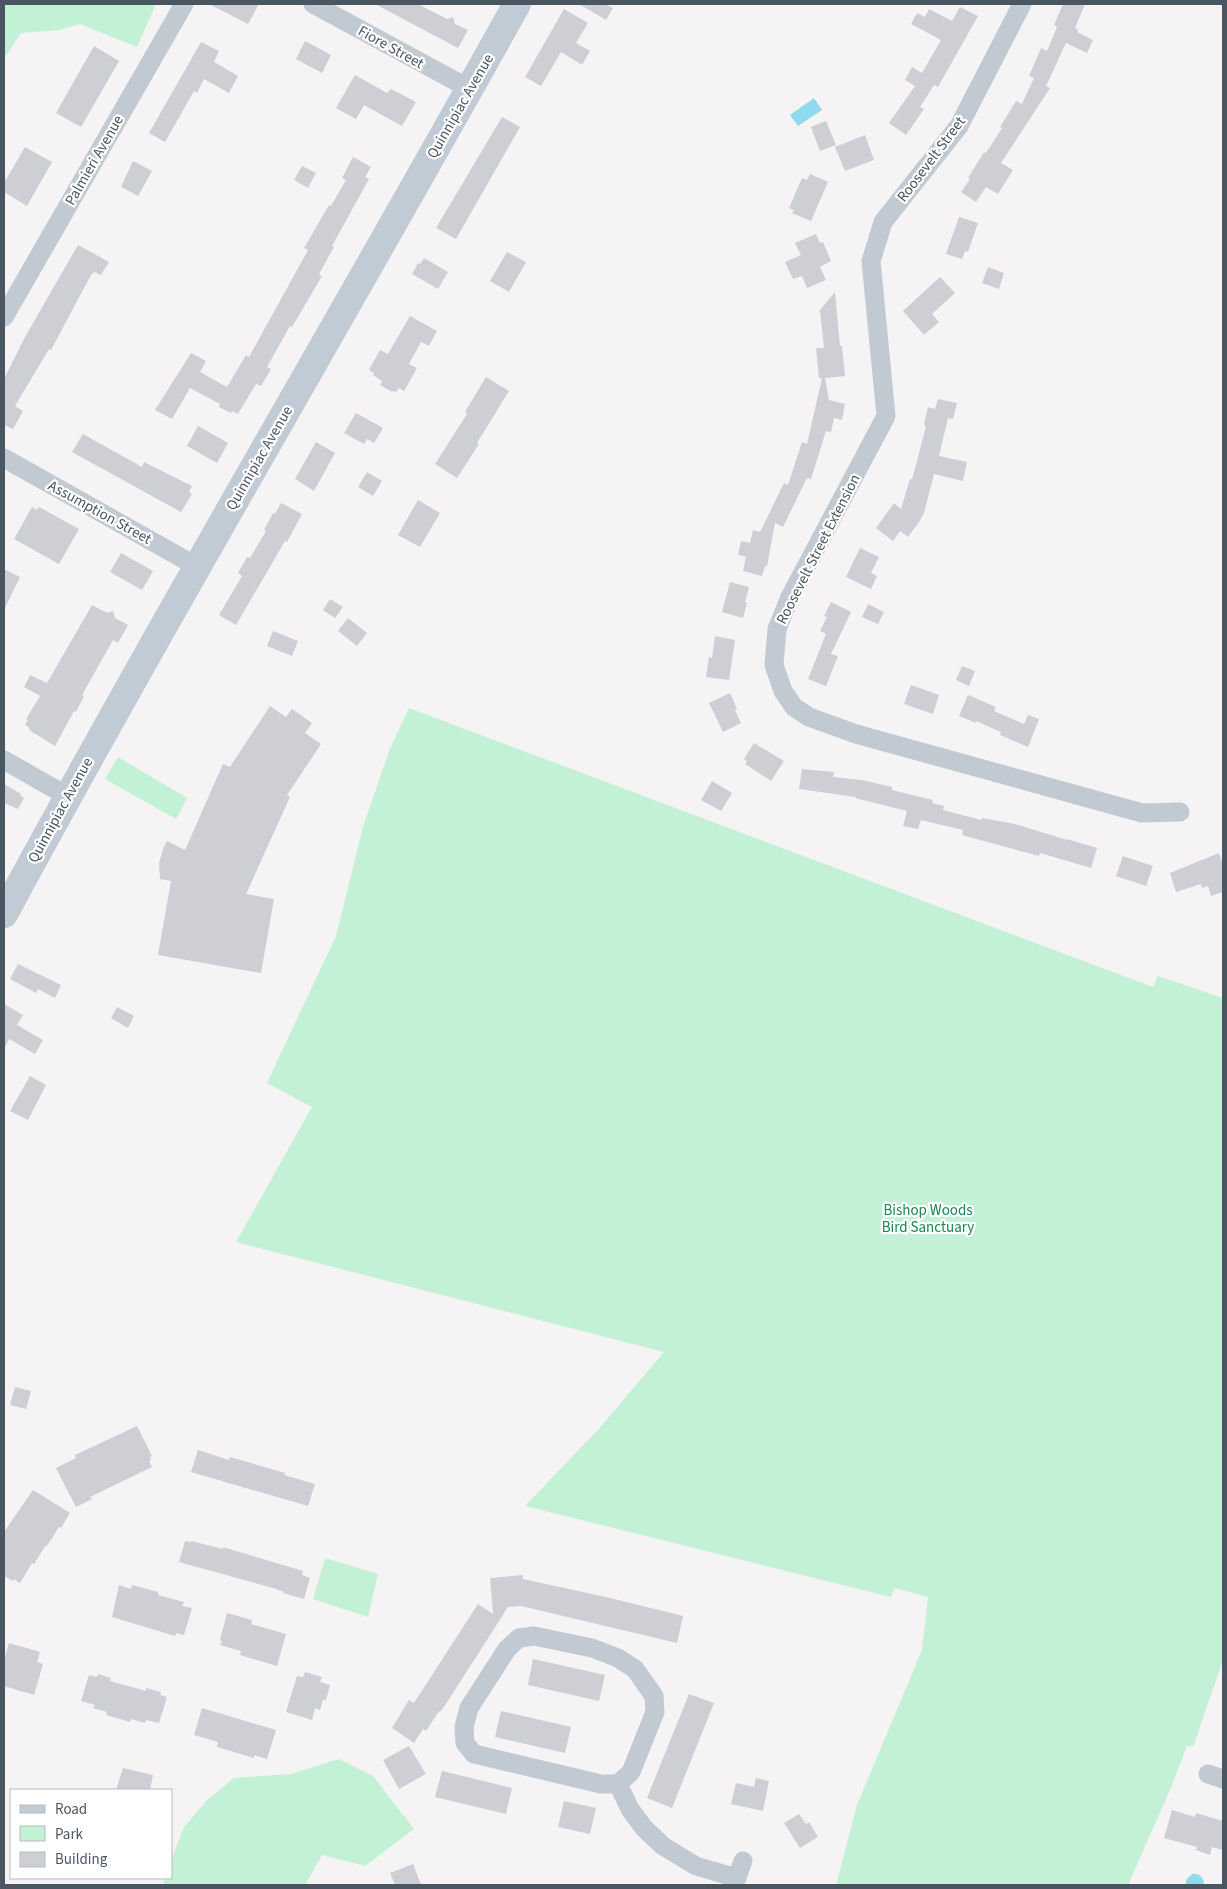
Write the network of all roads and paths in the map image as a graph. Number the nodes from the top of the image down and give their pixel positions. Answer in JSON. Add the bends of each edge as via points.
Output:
{"nodes":[{"id":1,"x":184,"y":4,"type":"edge"},
{"id":2,"x":313,"y":4,"type":"edge"},
{"id":3,"x":517,"y":4,"type":"edge"},
{"id":4,"x":1022,"y":4,"type":"edge"},
{"id":5,"x":470,"y":89,"type":"junction"},
{"id":6,"x":871,"y":261,"type":"joint"},
{"id":7,"x":4,"y":316,"type":"edge"},
{"id":8,"x":4,"y":458,"type":"edge"},
{"id":9,"x":196,"y":566,"type":"junction"},
{"id":10,"x":4,"y":760,"type":"edge"},
{"id":11,"x":67,"y":796,"type":"junction"},
{"id":12,"x":1180,"y":812,"type":"dead end"},
{"id":13,"x":4,"y":914,"type":"edge"},
{"id":14,"x":618,"y":1784,"type":"junction"},
{"id":15,"x":738,"y":1875,"type":"edge"}],
"edges":[{"from":1,"to":7,"type":"street","name":"Palmieri Avenue"},
{"from":2,"to":5,"type":"street","name":"Fiore Street"},
{"from":3,"to":5,"type":"main road","name":"Quinnipiac Avenue"},
{"from":4,"to":6,"type":"street","name":"Roosevelt Street","via":[[958,126],[884,222]]},
{"from":5,"to":9,"type":"main road","name":"Quinnipiac Avenue"},
{"from":6,"to":12,"type":"street","name":"Roosevelt Street Extension","via":[[886,416],[790,597],[777,629],[774,665],[783,691],[794,707],[809,717],[856,734],[1142,813]]},
{"from":8,"to":9,"type":"street","name":"Assumption Street"},
{"from":9,"to":11,"type":"main road","name":"Quinnipiac Avenue"},
{"from":10,"to":11,"type":"street"},
{"from":11,"to":13,"type":"main road","name":"Quinnipiac Avenue"},
{"from":14,"to":14,"type":"street","via":[[631,1772],[654,1712],[654,1696],[635,1669],[618,1658],[592,1648],[534,1636],[519,1638],[506,1649],[469,1708],[464,1727],[465,1743],[474,1754],[495,1760],[601,1784]]},
{"from":14,"to":15,"type":"street","via":[[630,1809],[663,1846],[696,1866]]}]}
